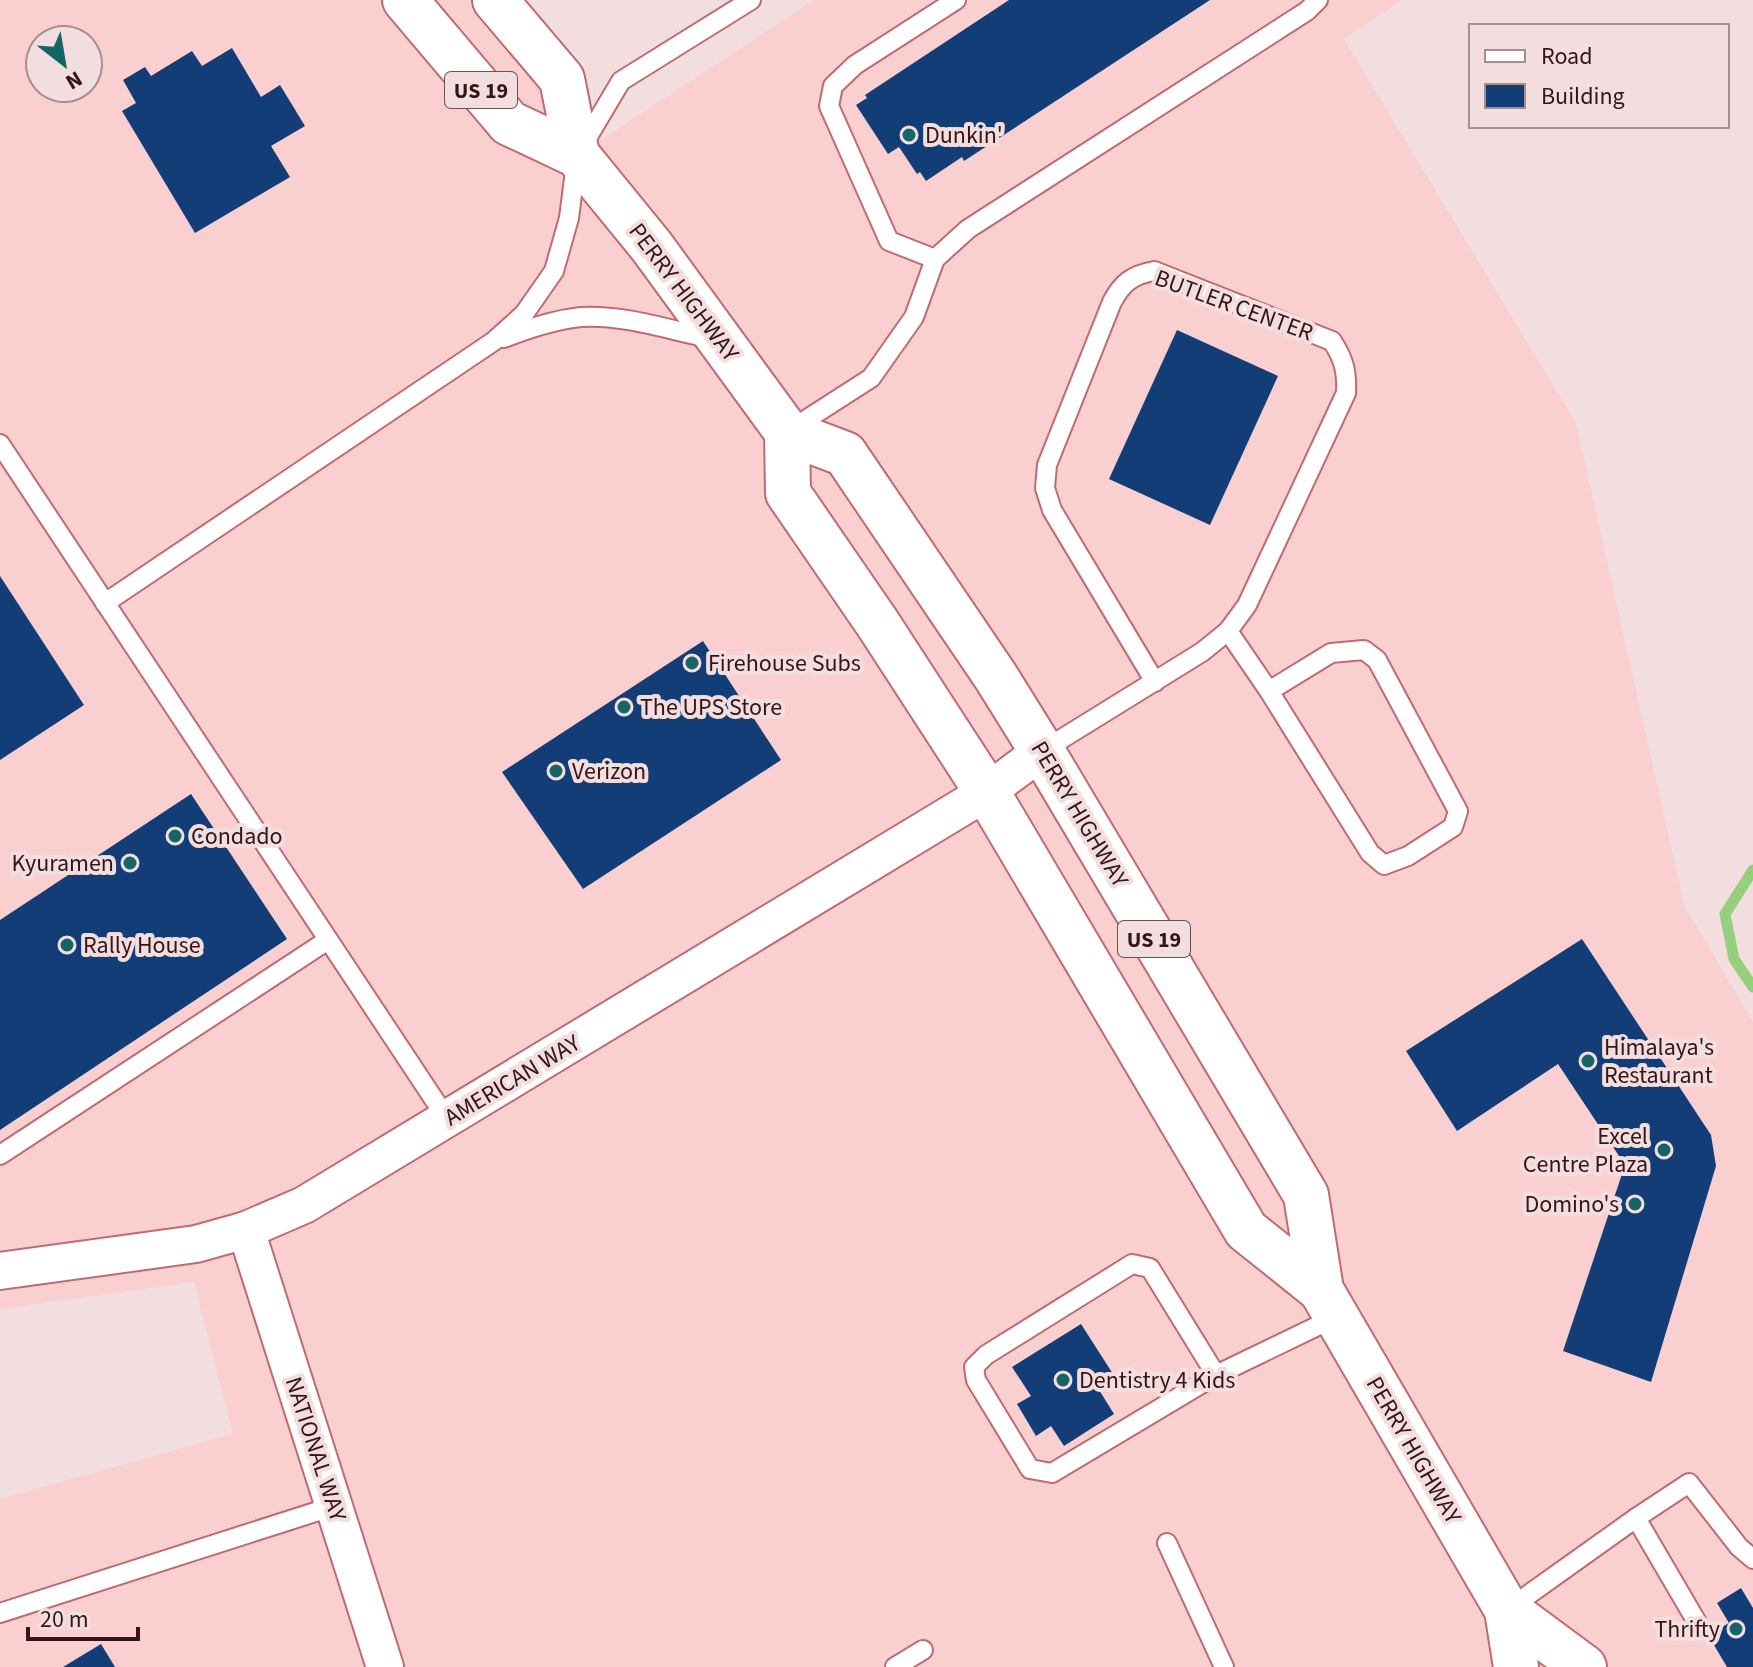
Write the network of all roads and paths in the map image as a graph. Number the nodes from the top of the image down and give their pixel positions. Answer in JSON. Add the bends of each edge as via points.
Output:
{"nodes":[{"id":1,"x":405,"y":0,"type":"edge"},
{"id":2,"x":495,"y":0,"type":"edge"},
{"id":3,"x":751,"y":0,"type":"edge"},
{"id":4,"x":956,"y":0,"type":"edge"},
{"id":5,"x":1318,"y":0,"type":"edge"},
{"id":6,"x":577,"y":155,"type":"junction"},
{"id":7,"x":935,"y":259,"type":"junction"},
{"id":8,"x":494,"y":341,"type":"junction"},
{"id":9,"x":722,"y":341,"type":"junction"},
{"id":10,"x":787,"y":432,"type":"junction"},
{"id":11,"x":0,"y":444,"type":"edge"},
{"id":12,"x":105,"y":603,"type":"junction"},
{"id":13,"x":1228,"y":631,"type":"junction"},
{"id":14,"x":1155,"y":682,"type":"junction"},
{"id":15,"x":1269,"y":691,"type":"junction"},
{"id":16,"x":1042,"y":751,"type":"junction"},
{"id":17,"x":987,"y":792,"type":"junction"},
{"id":18,"x":328,"y":940,"type":"junction"},
{"id":19,"x":447,"y":1119,"type":"junction"},
{"id":20,"x":0,"y":1155,"type":"edge"},
{"id":21,"x":246,"y":1230,"type":"junction"},
{"id":22,"x":0,"y":1271,"type":"edge"},
{"id":23,"x":1328,"y":1303,"type":"junction"},
{"id":24,"x":1216,"y":1375,"type":"junction"},
{"id":25,"x":334,"y":1506,"type":"junction"},
{"id":26,"x":1636,"y":1518,"type":"junction"},
{"id":27,"x":1167,"y":1543,"type":"dead end"},
{"id":28,"x":1753,"y":1559,"type":"edge"},
{"id":29,"x":1507,"y":1610,"type":"junction"},
{"id":30,"x":0,"y":1613,"type":"edge"},
{"id":31,"x":1698,"y":1624,"type":"dead end"},
{"id":32,"x":923,"y":1650,"type":"dead end"},
{"id":33,"x":385,"y":1667,"type":"edge"},
{"id":34,"x":895,"y":1667,"type":"edge"},
{"id":35,"x":1224,"y":1667,"type":"edge"},
{"id":36,"x":1516,"y":1667,"type":"edge"},
{"id":37,"x":1584,"y":1667,"type":"edge"}],
"edges":[{"from":1,"to":6,"type":"main road","name":"PERRY HIGHWAY","number":"US 19","via":[[509,123]]},
{"from":2,"to":6,"type":"main road","name":"PERRY HIGHWAY","number":"US 19","via":[[562,79]]},
{"from":3,"to":6,"type":"lane","via":[[621,81]]},
{"from":4,"to":7,"type":"lane","via":[[855,65],[833,86],[829,106],[889,241]]},
{"from":5,"to":7,"type":"lane","via":[[968,229]]},
{"from":6,"to":8,"type":"lane","via":[[569,218],[554,271],[524,314]]},
{"from":6,"to":9,"type":"main road","name":"PERRY HIGHWAY","number":"US 19"},
{"from":7,"to":10,"type":"lane","via":[[914,317],[871,378]]},
{"from":8,"to":9,"type":"lane","via":[[585,317]]},
{"from":8,"to":12,"type":"lane"},
{"from":9,"to":10,"type":"main road","name":"PERRY HIGHWAY","number":"US 19"},
{"from":10,"to":16,"type":"main road","name":"PERRY HIGHWAY","number":"US 19","via":[[845,454]]},
{"from":10,"to":17,"type":"main road","name":"PERRY HIGHWAY","number":"US 19","via":[[788,493]]},
{"from":11,"to":12,"type":"lane"},
{"from":12,"to":18,"type":"lane"},
{"from":13,"to":14,"type":"lane","name":"BUTLER CENTER"},
{"from":13,"to":14,"type":"lane","name":"BUTLER CENTER","via":[[1247,605],[1346,393],[1343,357],[1332,341],[1312,333],[1154,271],[1136,275],[1112,302],[1047,465],[1045,488],[1052,510]]},
{"from":13,"to":15,"type":"lane"},
{"from":14,"to":16,"type":"lane","name":"BUTLER CENTER"},
{"from":15,"to":15,"type":"lane","via":[[1370,853],[1384,865],[1453,827],[1458,811],[1377,660],[1364,650],[1331,653]]},
{"from":16,"to":17,"type":"street","name":"AMERICAN WAY"},
{"from":16,"to":23,"type":"main road","name":"PERRY HIGHWAY","number":"US 19","via":[[1306,1195]]},
{"from":17,"to":19,"type":"street","name":"AMERICAN WAY"},
{"from":17,"to":23,"type":"main road","name":"PERRY HIGHWAY","number":"US 19","via":[[1246,1230]]},
{"from":18,"to":19,"type":"lane"},
{"from":18,"to":20,"type":"lane"},
{"from":19,"to":21,"type":"street","name":"AMERICAN WAY","via":[[334,1188]]},
{"from":21,"to":22,"type":"street","name":"AMERICAN WAY","via":[[196,1244]]},
{"from":21,"to":25,"type":"street","name":"NATIONAL WAY"},
{"from":23,"to":24,"type":"lane"},
{"from":23,"to":29,"type":"main road","name":"PERRY HIGHWAY","number":"US 19"},
{"from":24,"to":24,"type":"lane","via":[[1052,1473],[1042,1473],[1030,1469],[976,1380],[974,1367],[1132,1264],[1150,1268]]},
{"from":25,"to":30,"type":"lane"},
{"from":25,"to":33,"type":"street","name":"NATIONAL WAY"},
{"from":26,"to":28,"type":"lane","via":[[1689,1483]]},
{"from":26,"to":29,"type":"lane"},
{"from":26,"to":31,"type":"lane"},
{"from":27,"to":35,"type":"lane"},
{"from":29,"to":36,"type":"main road","name":"PERRY HIGHWAY","number":"US 19"},
{"from":29,"to":37,"type":"main road","name":"PERRY HIGHWAY","number":"US 19"},
{"from":32,"to":34,"type":"lane"}]}
